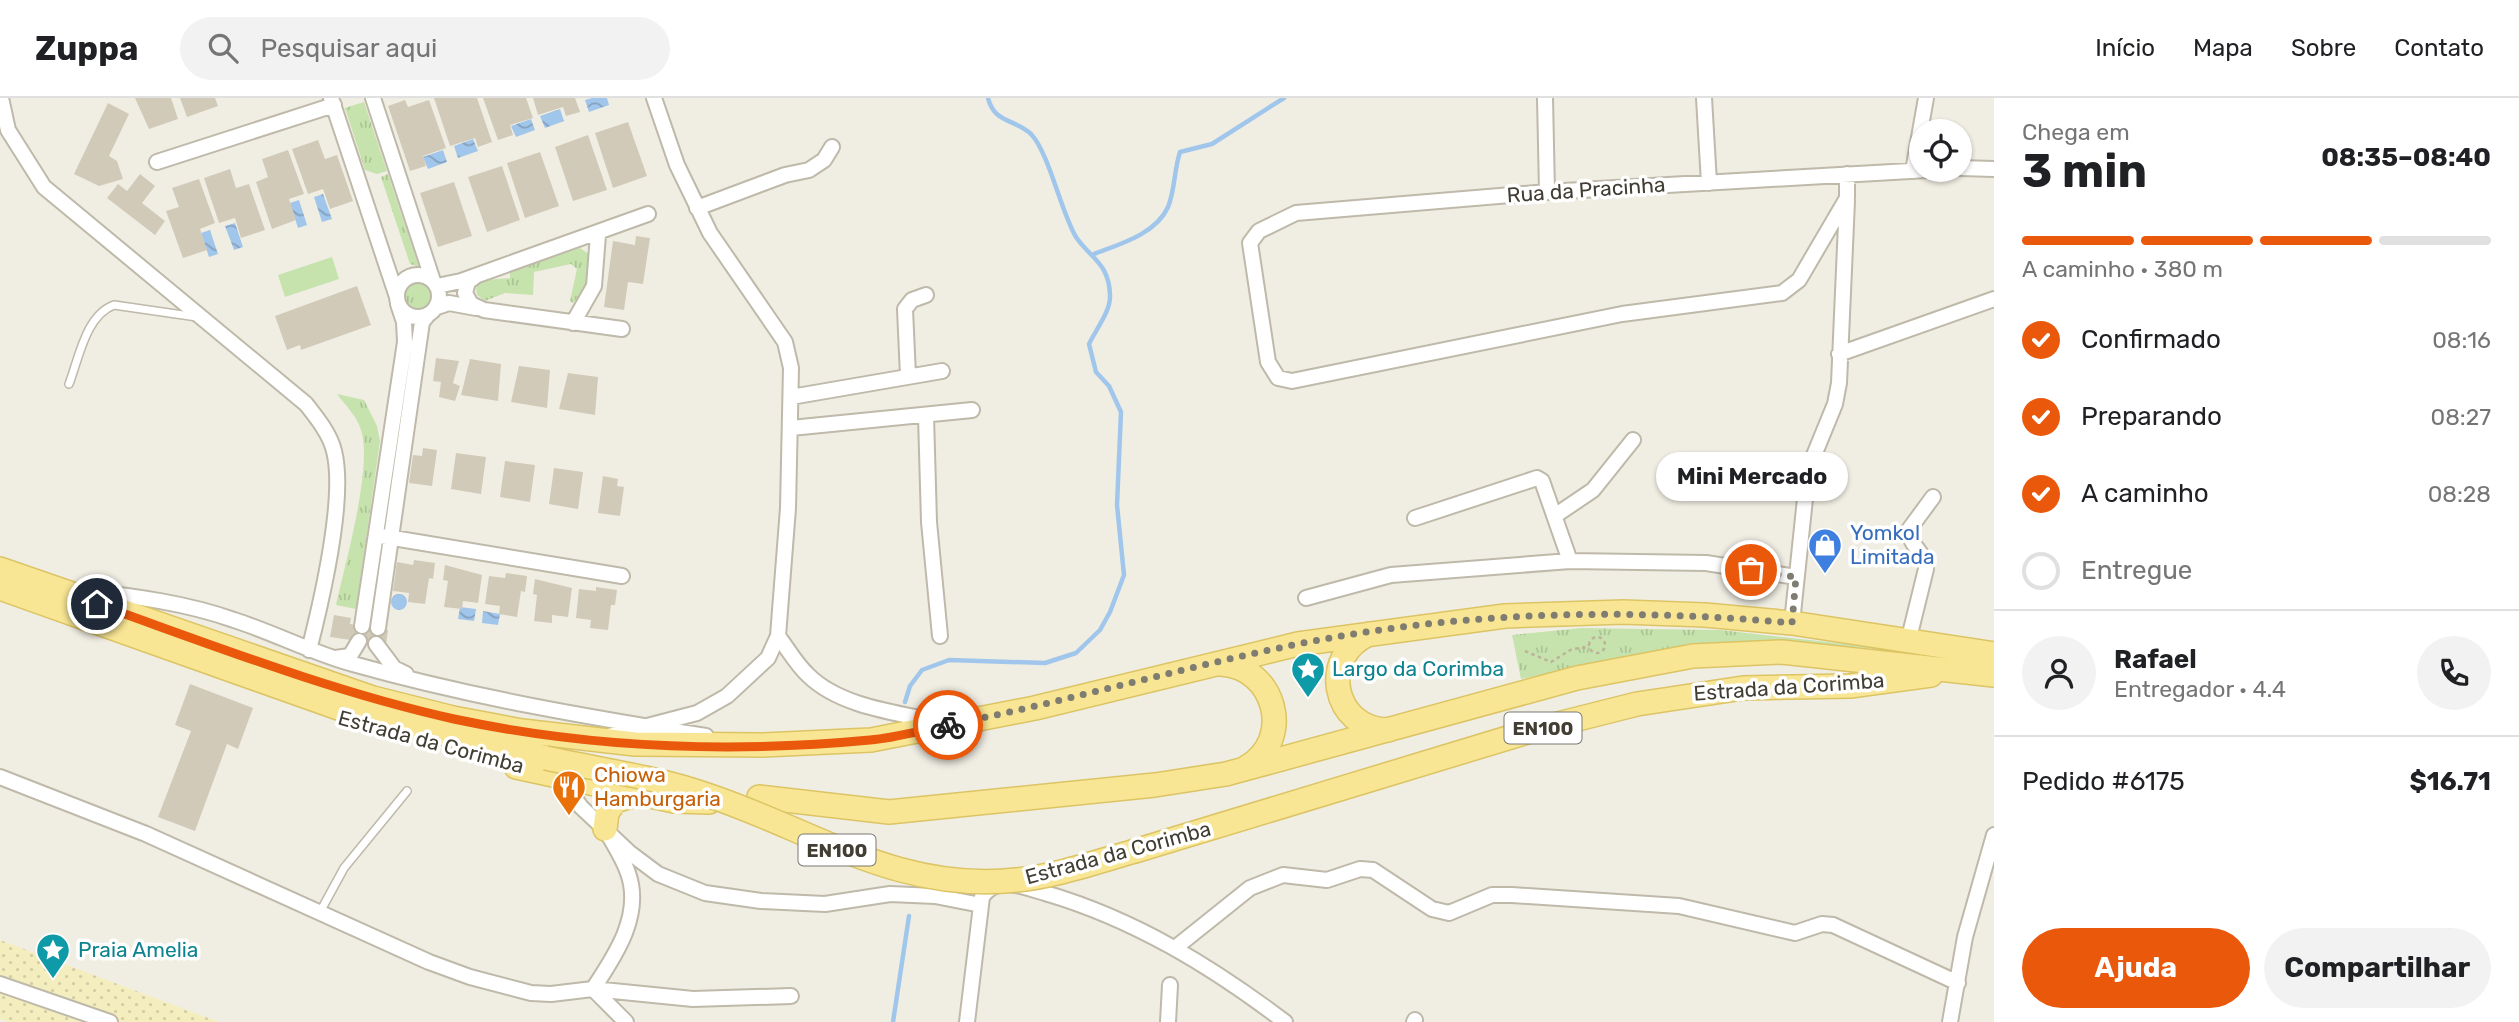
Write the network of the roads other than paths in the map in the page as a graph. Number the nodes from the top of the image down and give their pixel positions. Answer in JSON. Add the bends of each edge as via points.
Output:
{"nodes":[{"id":1,"x":1,"y":98,"type":"edge"},
{"id":2,"x":373,"y":98,"type":"edge"},
{"id":3,"x":654,"y":98,"type":"edge"},
{"id":4,"x":1545,"y":98,"type":"edge"},
{"id":5,"x":1704,"y":98,"type":"edge"},
{"id":6,"x":1926,"y":98,"type":"edge"},
{"id":7,"x":332,"y":102,"type":"edge"},
{"id":8,"x":1924,"y":119,"type":"edge"},
{"id":9,"x":832,"y":148,"type":"dead end"},
{"id":10,"x":158,"y":162,"type":"dead end"},
{"id":11,"x":1972,"y":168,"type":"edge"},
{"id":12,"x":1994,"y":169,"type":"edge"},
{"id":13,"x":1909,"y":171,"type":"edge"},
{"id":14,"x":1847,"y":174,"type":"junction"},
{"id":15,"x":1709,"y":183,"type":"junction"},
{"id":16,"x":1547,"y":192,"type":"junction"},
{"id":17,"x":1847,"y":198,"type":"junction"},
{"id":18,"x":697,"y":208,"type":"junction"},
{"id":19,"x":648,"y":214,"type":"dead end"},
{"id":20,"x":598,"y":234,"type":"junction"},
{"id":21,"x":477,"y":275,"type":"junction"},
{"id":22,"x":435,"y":284,"type":"junction"},
{"id":23,"x":926,"y":295,"type":"dead end"},
{"id":24,"x":1994,"y":299,"type":"edge"},
{"id":25,"x":398,"y":301,"type":"junction"},
{"id":26,"x":484,"y":310,"type":"junction"},
{"id":27,"x":432,"y":311,"type":"junction"},
{"id":28,"x":199,"y":317,"type":"junction"},
{"id":29,"x":573,"y":323,"type":"junction"},
{"id":30,"x":622,"y":329,"type":"dead end"},
{"id":31,"x":1839,"y":354,"type":"junction"},
{"id":32,"x":942,"y":370,"type":"dead end"},
{"id":33,"x":908,"y":376,"type":"junction"},
{"id":34,"x":69,"y":384,"type":"dead end"},
{"id":35,"x":791,"y":397,"type":"junction"},
{"id":36,"x":972,"y":410,"type":"dead end"},
{"id":37,"x":926,"y":416,"type":"junction"},
{"id":38,"x":791,"y":428,"type":"junction"},
{"id":39,"x":1633,"y":440,"type":"dead end"},
{"id":40,"x":1933,"y":497,"type":"dead end"},
{"id":41,"x":1556,"y":515,"type":"junction"},
{"id":42,"x":1415,"y":518,"type":"dead end"},
{"id":43,"x":375,"y":535,"type":"junction"},
{"id":44,"x":391,"y":537,"type":"junction"},
{"id":45,"x":1570,"y":561,"type":"junction"},
{"id":46,"x":0,"y":569,"type":"edge"},
{"id":47,"x":622,"y":576,"type":"dead end"},
{"id":48,"x":1796,"y":577,"type":"junction"},
{"id":49,"x":51,"y":587,"type":"junction"},
{"id":50,"x":0,"y":588,"type":"edge"},
{"id":51,"x":1306,"y":598,"type":"dead end"},
{"id":52,"x":1792,"y":623,"type":"junction"},
{"id":53,"x":362,"y":626,"type":"dead end"},
{"id":54,"x":378,"y":628,"type":"dead end"},
{"id":55,"x":1376,"y":632,"type":"junction"},
{"id":56,"x":778,"y":636,"type":"junction"},
{"id":57,"x":940,"y":636,"type":"dead end"},
{"id":58,"x":359,"y":641,"type":"dead end"},
{"id":59,"x":1908,"y":642,"type":"junction"},
{"id":60,"x":376,"y":644,"type":"dead end"},
{"id":61,"x":309,"y":650,"type":"junction"},
{"id":62,"x":1994,"y":654,"type":"edge"},
{"id":63,"x":331,"y":658,"type":"junction"},
{"id":64,"x":1209,"y":665,"type":"junction"},
{"id":65,"x":1964,"y":670,"type":"junction"},
{"id":66,"x":242,"y":675,"type":"junction"},
{"id":67,"x":1994,"y":675,"type":"edge"},
{"id":68,"x":433,"y":686,"type":"junction"},
{"id":69,"x":953,"y":724,"type":"junction"},
{"id":70,"x":650,"y":727,"type":"junction"},
{"id":71,"x":1399,"y":729,"type":"junction"},
{"id":72,"x":585,"y":740,"type":"junction"},
{"id":73,"x":763,"y":745,"type":"junction"},
{"id":74,"x":1235,"y":772,"type":"junction"},
{"id":75,"x":0,"y":777,"type":"edge"},
{"id":76,"x":560,"y":777,"type":"junction"},
{"id":77,"x":407,"y":791,"type":"dead end"},
{"id":78,"x":642,"y":794,"type":"junction"},
{"id":79,"x":759,"y":797,"type":"dead end"},
{"id":80,"x":709,"y":802,"type":"dead end"},
{"id":81,"x":605,"y":829,"type":"junction"},
{"id":82,"x":1994,"y":835,"type":"edge"},
{"id":83,"x":981,"y":905,"type":"junction"},
{"id":84,"x":320,"y":912,"type":"junction"},
{"id":85,"x":1175,"y":948,"type":"junction"},
{"id":86,"x":1958,"y":983,"type":"junction"},
{"id":87,"x":0,"y":984,"type":"edge"},
{"id":88,"x":1170,"y":985,"type":"dead end"},
{"id":89,"x":593,"y":989,"type":"junction"},
{"id":90,"x":791,"y":996,"type":"dead end"},
{"id":91,"x":110,"y":1022,"type":"edge"},
{"id":92,"x":626,"y":1022,"type":"edge"},
{"id":93,"x":967,"y":1022,"type":"edge"},
{"id":94,"x":1168,"y":1022,"type":"edge"},
{"id":95,"x":1285,"y":1022,"type":"edge"},
{"id":96,"x":1950,"y":1022,"type":"edge"}],
"edges":[{"from":1,"to":28,"type":"street","via":[[8,130],[44,187]]},
{"from":2,"to":22,"type":"street"},
{"from":3,"to":18,"type":"street"},
{"from":4,"to":16,"type":"street"},
{"from":5,"to":15,"type":"street"},
{"from":6,"to":8,"type":"street"},
{"from":7,"to":10,"type":"street"},
{"from":7,"to":25,"type":"street"},
{"from":9,"to":18,"type":"street","via":[[809,170]]},
{"from":11,"to":12,"type":"street"},
{"from":13,"to":14,"type":"street","name":"Rua da Pracinha"},
{"from":14,"to":15,"type":"street","name":"Rua da Pracinha"},
{"from":14,"to":17,"type":"street"},
{"from":15,"to":16,"type":"street","name":"Rua da Pracinha"},
{"from":16,"to":17,"type":"street","name":"Rua da Pracinha","via":[[1296,213],[1267,226],[1253,237],[1250,249],[1268,362],[1278,378],[1292,381],[1622,314],[1782,293],[1799,280]]},
{"from":17,"to":31,"type":"street"},
{"from":18,"to":35,"type":"street","via":[[785,342]]},
{"from":19,"to":20,"type":"street"},
{"from":20,"to":21,"type":"street"},
{"from":20,"to":29,"type":"street","via":[[594,286]]},
{"from":21,"to":22,"type":"street"},
{"from":21,"to":26,"type":"street","via":[[468,282],[466,293],[471,304]]},
{"from":22,"to":25,"type":"street","via":[[412,276],[401,284]]},
{"from":22,"to":27,"type":"street"},
{"from":23,"to":33,"type":"street","via":[[912,300],[905,309]]},
{"from":24,"to":31,"type":"street"},
{"from":25,"to":27,"type":"street","via":[[407,314]]},
{"from":25,"to":43,"type":"street","via":[[405,342]]},
{"from":26,"to":27,"type":"street","via":[[449,303]]},
{"from":26,"to":29,"type":"street"},
{"from":27,"to":44,"type":"street","via":[[422,322]]},
{"from":28,"to":34,"type":"lane","via":[[114,305],[104,309],[92,323]]},
{"from":28,"to":61,"type":"street","via":[[306,404],[334,451],[332,530]]},
{"from":29,"to":30,"type":"street"},
{"from":31,"to":48,"type":"street","via":[[1835,404],[1808,470]]},
{"from":32,"to":33,"type":"street"},
{"from":33,"to":35,"type":"street"},
{"from":35,"to":38,"type":"street"},
{"from":36,"to":37,"type":"street"},
{"from":37,"to":38,"type":"street"},
{"from":37,"to":57,"type":"street","via":[[929,522]]},
{"from":38,"to":56,"type":"street"},
{"from":39,"to":41,"type":"street","via":[[1593,490]]},
{"from":40,"to":59,"type":"street","via":[[1908,531],[1926,569]]},
{"from":41,"to":42,"type":"street","via":[[1542,481],[1530,477]]},
{"from":41,"to":45,"type":"street"},
{"from":43,"to":44,"type":"street"},
{"from":43,"to":53,"type":"street"},
{"from":44,"to":47,"type":"street"},
{"from":44,"to":54,"type":"street"},
{"from":45,"to":48,"type":"street","via":[[1706,563]]},
{"from":45,"to":51,"type":"street","via":[[1391,575]]},
{"from":46,"to":49,"type":"main road","name":"Estrada da Corimba"},
{"from":48,"to":52,"type":"street"},
{"from":49,"to":61,"type":"street","via":[[158,600],[234,620]]},
{"from":49,"to":72,"type":"main road","name":"Estrada da Corimba","via":[[373,698],[465,721]]},
{"from":50,"to":66,"type":"main road","name":"Estrada da Corimba","number":"EN100"},
{"from":52,"to":55,"type":"main road","name":"Estrada da Corimba","via":[[1611,612],[1504,616]]},
{"from":52,"to":59,"type":"main road","name":"Estrada da Corimba"},
{"from":55,"to":64,"type":"main road","name":"Estrada da Corimba"},
{"from":55,"to":71,"type":"main road","via":[[1354,643],[1343,655],[1338,692],[1359,722],[1374,729]]},
{"from":56,"to":69,"type":"street","via":[[808,675],[825,688],[873,707]]},
{"from":56,"to":70,"type":"street","via":[[768,658],[727,696],[697,713]]},
{"from":58,"to":63,"type":"street","via":[[350,656]]},
{"from":59,"to":62,"type":"main road","name":"Estrada da Corimba"},
{"from":60,"to":68,"type":"street","via":[[394,668]]},
{"from":61,"to":63,"type":"street"},
{"from":63,"to":68,"type":"street"},
{"from":64,"to":69,"type":"main road","name":"Estrada da Corimba"},
{"from":64,"to":74,"type":"main road","via":[[1244,670],[1259,680],[1273,702],[1275,729],[1269,745],[1251,765]]},
{"from":65,"to":66,"type":"main road","name":"Estrada da Corimba","number":"EN100","bridge":true,"via":[[1850,685],[1743,688],[1637,704],[1534,730],[1135,851],[1016,880],[935,879],[860,859],[707,795],[404,726]]},
{"from":65,"to":67,"type":"main road","name":"Estrada da Corimba","number":"EN100"},
{"from":65,"to":71,"type":"main road","name":"Estrada da Corimba","number":"EN100","via":[[1782,652],[1693,656],[1577,678]]},
{"from":66,"to":76,"type":"main road","name":"Estrada da Corimba","number":"EN100","via":[[317,710],[397,737]]},
{"from":68,"to":70,"type":"street"},
{"from":69,"to":73,"type":"main road","name":"Estrada da Corimba","via":[[871,740]]},
{"from":70,"to":72,"type":"street"},
{"from":70,"to":73,"type":"street"},
{"from":71,"to":74,"type":"main road","name":"Estrada da Corimba","number":"EN100"},
{"from":72,"to":73,"type":"main road","name":"Estrada da Corimba"},
{"from":74,"to":79,"type":"main road","name":"Estrada da Corimba","number":"EN100","via":[[1156,785],[889,812]]},
{"from":75,"to":84,"type":"street","via":[[146,834]]},
{"from":76,"to":78,"type":"main road","name":"Estrada da Corimba","number":"EN100"},
{"from":76,"to":81,"type":"street","via":[[580,807]]},
{"from":77,"to":84,"type":"lane","via":[[344,868]]},
{"from":78,"to":80,"type":"main road","name":"Estrada da Corimba","number":"EN100"},
{"from":78,"to":81,"type":"main road","via":[[615,801]]},
{"from":81,"to":83,"type":"street","via":[[658,874],[705,893],[825,904],[901,894]]},
{"from":81,"to":89,"type":"street","via":[[629,873],[633,899],[617,952]]},
{"from":82,"to":86,"type":"street","via":[[1965,937]]},
{"from":83,"to":85,"type":"street","via":[[986,891],[1007,882],[1092,907]]},
{"from":83,"to":93,"type":"street"},
{"from":84,"to":89,"type":"street","via":[[470,977],[531,993]]},
{"from":85,"to":86,"type":"street","via":[[1264,881],[1283,876],[1327,880],[1360,869],[1373,870],[1432,909],[1449,913],[1492,895],[1512,895],[1679,906],[1795,933],[1833,925]]},
{"from":85,"to":95,"type":"street"},
{"from":86,"to":96,"type":"street"},
{"from":87,"to":91,"type":"street"},
{"from":88,"to":94,"type":"street"},
{"from":89,"to":90,"type":"street","via":[[693,999]]},
{"from":89,"to":92,"type":"street"}]}
